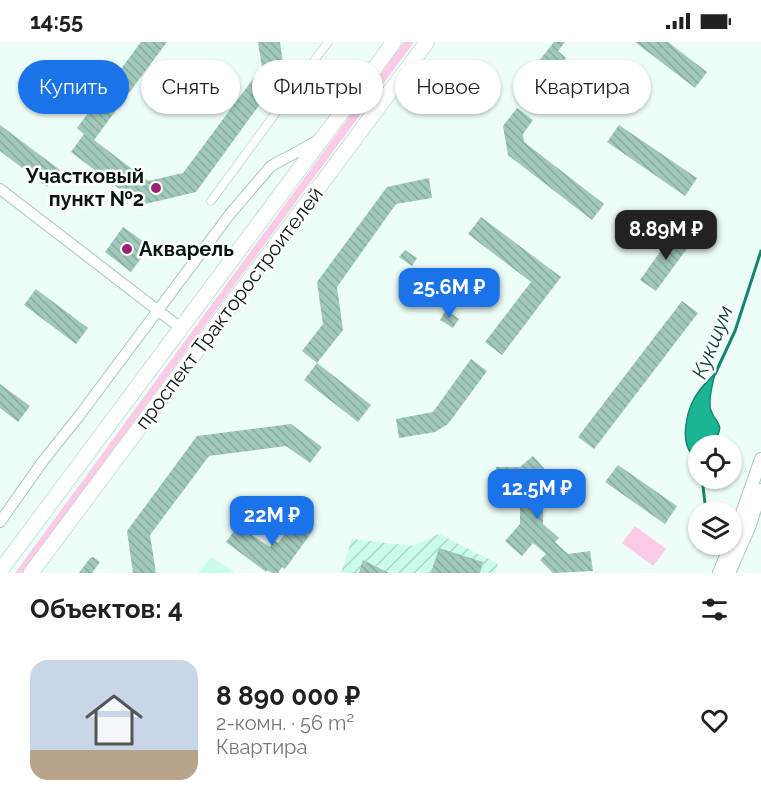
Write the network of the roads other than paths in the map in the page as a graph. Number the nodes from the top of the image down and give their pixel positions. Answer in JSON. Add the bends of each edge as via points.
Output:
{"nodes":[{"id":1,"x":328,"y":42,"type":"edge"},
{"id":2,"x":394,"y":42,"type":"edge"},
{"id":3,"x":426,"y":42,"type":"edge"},
{"id":4,"x":321,"y":139,"type":"junction"},
{"id":5,"x":0,"y":189,"type":"edge"},
{"id":6,"x":211,"y":201,"type":"dead end"},
{"id":7,"x":159,"y":311,"type":"junction"},
{"id":8,"x":182,"y":329,"type":"junction"},
{"id":9,"x":761,"y":459,"type":"edge"},
{"id":10,"x":761,"y":489,"type":"edge"},
{"id":11,"x":742,"y":512,"type":"edge"},
{"id":12,"x":0,"y":522,"type":"edge"},
{"id":13,"x":726,"y":555,"type":"edge"},
{"id":14,"x":0,"y":571,"type":"edge"},
{"id":15,"x":31,"y":573,"type":"edge"},
{"id":16,"x":719,"y":573,"type":"edge"},
{"id":17,"x":729,"y":573,"type":"edge"}],
"edges":[{"from":1,"to":6,"type":"street"},
{"from":2,"to":4,"type":"main road","name":"проспект Тракторостроителей"},
{"from":3,"to":15,"type":"main road","name":"проспект Тракторостроителей"},
{"from":4,"to":7,"type":"street","via":[[271,166],[230,214]]},
{"from":4,"to":8,"type":"main road","name":"проспект Тракторостроителей"},
{"from":5,"to":7,"type":"street"},
{"from":7,"to":8,"type":"street"},
{"from":7,"to":12,"type":"street"},
{"from":8,"to":14,"type":"main road","name":"проспект Тракторостроителей"},
{"from":9,"to":11,"type":"street"},
{"from":10,"to":17,"type":"street"},
{"from":13,"to":16,"type":"street"}]}
